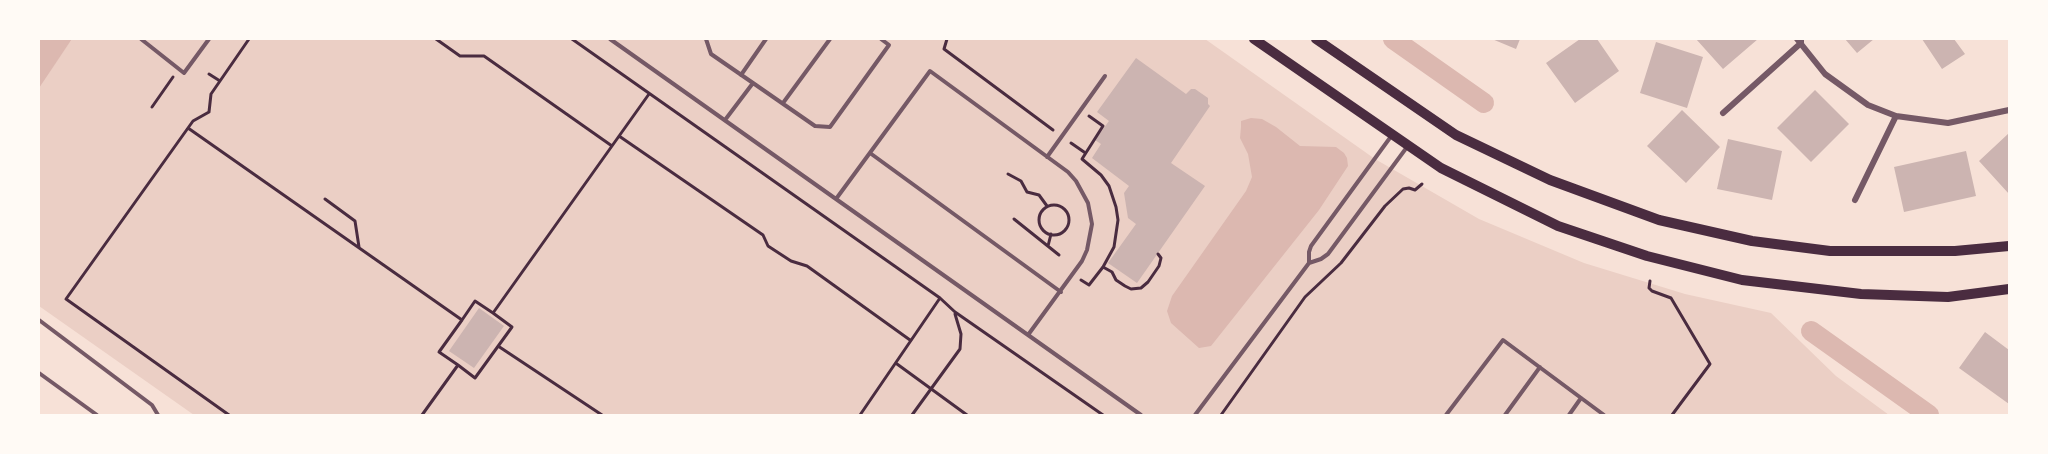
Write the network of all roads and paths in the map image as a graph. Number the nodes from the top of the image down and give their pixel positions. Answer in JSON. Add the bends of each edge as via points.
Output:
{"nodes":[{"id":1,"x":141,"y":39,"type":"edge"},
{"id":2,"x":209,"y":39,"type":"edge"},
{"id":3,"x":249,"y":39,"type":"edge"},
{"id":4,"x":436,"y":39,"type":"edge"},
{"id":5,"x":572,"y":39,"type":"edge"},
{"id":6,"x":610,"y":39,"type":"edge"},
{"id":7,"x":706,"y":39,"type":"edge"},
{"id":8,"x":766,"y":39,"type":"edge"},
{"id":9,"x":830,"y":39,"type":"edge"},
{"id":10,"x":881,"y":39,"type":"edge"},
{"id":11,"x":947,"y":39,"type":"edge"},
{"id":12,"x":1254,"y":39,"type":"edge"},
{"id":13,"x":1316,"y":39,"type":"edge"},
{"id":14,"x":1800,"y":40,"type":"edge"},
{"id":15,"x":179,"y":69,"type":"junction"},
{"id":16,"x":209,"y":74,"type":"dead end"},
{"id":17,"x":741,"y":75,"type":"junction"},
{"id":18,"x":1105,"y":76,"type":"dead end"},
{"id":19,"x":220,"y":81,"type":"junction"},
{"id":20,"x":753,"y":83,"type":"junction"},
{"id":21,"x":649,"y":94,"type":"junction"},
{"id":22,"x":783,"y":104,"type":"junction"},
{"id":23,"x":152,"y":107,"type":"dead end"},
{"id":24,"x":2009,"y":110,"type":"edge"},
{"id":25,"x":1723,"y":112,"type":"dead end"},
{"id":26,"x":1896,"y":116,"type":"junction"},
{"id":27,"x":725,"y":120,"type":"junction"},
{"id":28,"x":188,"y":128,"type":"junction"},
{"id":29,"x":1057,"y":133,"type":"dead end"},
{"id":30,"x":1392,"y":135,"type":"junction"},
{"id":31,"x":619,"y":136,"type":"junction"},
{"id":32,"x":1068,"y":141,"type":"dead end"},
{"id":33,"x":612,"y":146,"type":"junction"},
{"id":34,"x":1408,"y":146,"type":"junction"},
{"id":35,"x":1084,"y":152,"type":"dead end"},
{"id":36,"x":870,"y":153,"type":"junction"},
{"id":37,"x":1047,"y":157,"type":"junction"},
{"id":38,"x":1008,"y":174,"type":"dead end"},
{"id":39,"x":1422,"y":184,"type":"dead end"},
{"id":40,"x":325,"y":199,"type":"dead end"},
{"id":41,"x":836,"y":200,"type":"junction"},
{"id":42,"x":1855,"y":200,"type":"dead end"},
{"id":43,"x":1047,"y":206,"type":"junction"},
{"id":44,"x":1069,"y":215,"type":"junction"},
{"id":45,"x":1075,"y":215,"type":"dead end"},
{"id":46,"x":1014,"y":219,"type":"dead end"},
{"id":47,"x":1051,"y":234,"type":"junction"},
{"id":48,"x":1048,"y":246,"type":"junction"},
{"id":49,"x":2009,"y":246,"type":"edge"},
{"id":50,"x":359,"y":247,"type":"junction"},
{"id":51,"x":1158,"y":254,"type":"dead end"},
{"id":52,"x":1059,"y":255,"type":"dead end"},
{"id":53,"x":1309,"y":264,"type":"junction"},
{"id":54,"x":1103,"y":267,"type":"dead end"},
{"id":55,"x":1650,"y":281,"type":"dead end"},
{"id":56,"x":2009,"y":289,"type":"edge"},
{"id":57,"x":1061,"y":292,"type":"junction"},
{"id":58,"x":940,"y":298,"type":"junction"},
{"id":59,"x":955,"y":312,"type":"junction"},
{"id":60,"x":493,"y":313,"type":"junction"},
{"id":61,"x":39,"y":320,"type":"edge"},
{"id":62,"x":462,"y":320,"type":"junction"},
{"id":63,"x":1028,"y":335,"type":"junction"},
{"id":64,"x":911,"y":340,"type":"junction"},
{"id":65,"x":498,"y":346,"type":"junction"},
{"id":66,"x":897,"y":364,"type":"junction"},
{"id":67,"x":458,"y":365,"type":"junction"},
{"id":68,"x":1540,"y":367,"type":"junction"},
{"id":69,"x":39,"y":373,"type":"edge"},
{"id":70,"x":931,"y":389,"type":"junction"},
{"id":71,"x":1581,"y":398,"type":"junction"},
{"id":72,"x":97,"y":415,"type":"edge"},
{"id":73,"x":158,"y":415,"type":"edge"},
{"id":74,"x":228,"y":415,"type":"edge"},
{"id":75,"x":422,"y":415,"type":"edge"},
{"id":76,"x":602,"y":415,"type":"edge"},
{"id":77,"x":860,"y":415,"type":"edge"},
{"id":78,"x":912,"y":415,"type":"edge"},
{"id":79,"x":967,"y":415,"type":"edge"},
{"id":80,"x":1103,"y":415,"type":"edge"},
{"id":81,"x":1141,"y":415,"type":"edge"},
{"id":82,"x":1195,"y":415,"type":"edge"},
{"id":83,"x":1221,"y":415,"type":"edge"},
{"id":84,"x":1446,"y":415,"type":"edge"},
{"id":85,"x":1505,"y":415,"type":"edge"},
{"id":86,"x":1569,"y":415,"type":"edge"},
{"id":87,"x":1604,"y":415,"type":"edge"},
{"id":88,"x":1672,"y":415,"type":"edge"}],
"edges":[{"from":1,"to":15,"type":"lane"},
{"from":2,"to":15,"type":"lane","via":[[184,73]]},
{"from":3,"to":19,"type":"path"},
{"from":4,"to":33,"type":"path","via":[[460,56],[484,56]]},
{"from":5,"to":21,"type":"path"},
{"from":6,"to":27,"type":"lane"},
{"from":7,"to":17,"type":"lane","via":[[711,54]]},
{"from":8,"to":17,"type":"lane"},
{"from":9,"to":22,"type":"lane"},
{"from":10,"to":22,"type":"lane","via":[[889,45],[830,127],[815,126]]},
{"from":11,"to":29,"type":"path","via":[[944,49]]},
{"from":12,"to":30,"type":"main road"},
{"from":13,"to":49,"type":"main road","via":[[1456,135],[1550,180],[1659,220],[1752,241],[1830,251],[1955,251]]},
{"from":14,"to":25,"type":"street"},
{"from":14,"to":26,"type":"street","via":[[1825,74],[1868,105]]},
{"from":15,"to":23,"type":"path"},
{"from":16,"to":19,"type":"path"},
{"from":17,"to":20,"type":"lane"},
{"from":18,"to":37,"type":"lane"},
{"from":19,"to":28,"type":"path","via":[[211,94],[209,112]]},
{"from":20,"to":22,"type":"lane"},
{"from":20,"to":27,"type":"lane"},
{"from":21,"to":31,"type":"path"},
{"from":21,"to":58,"type":"path"},
{"from":24,"to":26,"type":"street","via":[[1947,123]]},
{"from":26,"to":42,"type":"street"},
{"from":27,"to":41,"type":"lane"},
{"from":28,"to":50,"type":"path"},
{"from":28,"to":74,"type":"path","via":[[66,299]]},
{"from":30,"to":34,"type":"main road"},
{"from":30,"to":53,"type":"lane","via":[[1311,246]]},
{"from":31,"to":33,"type":"path"},
{"from":31,"to":64,"type":"path","via":[[763,234],[768,246],[807,266]]},
{"from":32,"to":35,"type":"path"},
{"from":33,"to":60,"type":"path"},
{"from":34,"to":53,"type":"lane","via":[[1328,254]]},
{"from":34,"to":56,"type":"main road","via":[[1442,168],[1558,226],[1647,256],[1742,280],[1861,294],[1948,297]]},
{"from":36,"to":37,"type":"lane","via":[[930,72]]},
{"from":36,"to":41,"type":"lane"},
{"from":36,"to":57,"type":"lane"},
{"from":37,"to":57,"type":"lane","via":[[1076,181],[1091,212],[1087,250]]},
{"from":38,"to":43,"type":"path","via":[[1021,181],[1027,192],[1039,195]]},
{"from":39,"to":83,"type":"path","via":[[1415,190],[1403,189],[1385,206],[1341,263],[1305,297]]},
{"from":40,"to":50,"type":"path","via":[[355,221]]},
{"from":41,"to":63,"type":"lane"},
{"from":43,"to":44,"type":"path","via":[[1059,205]]},
{"from":43,"to":47,"type":"path","via":[[1039,221]]},
{"from":44,"to":45,"type":"path"},
{"from":44,"to":47,"type":"path","via":[[1066,229]]},
{"from":46,"to":48,"type":"path"},
{"from":47,"to":48,"type":"path"},
{"from":48,"to":52,"type":"path"},
{"from":50,"to":62,"type":"path"},
{"from":51,"to":54,"type":"path","via":[[1159,266],[1141,288],[1125,286]]},
{"from":53,"to":82,"type":"lane"},
{"from":55,"to":88,"type":"path","via":[[1652,291],[1671,298],[1710,364]]},
{"from":57,"to":63,"type":"lane"},
{"from":58,"to":59,"type":"path"},
{"from":58,"to":64,"type":"path"},
{"from":59,"to":70,"type":"path","via":[[962,334],[960,349]]},
{"from":59,"to":80,"type":"path"},
{"from":60,"to":62,"type":"path","via":[[475,301]]},
{"from":60,"to":65,"type":"path","via":[[512,327]]},
{"from":61,"to":73,"type":"lane","via":[[152,405]]},
{"from":62,"to":67,"type":"path","via":[[439,352]]},
{"from":63,"to":81,"type":"lane"},
{"from":64,"to":66,"type":"path"},
{"from":65,"to":67,"type":"path","via":[[475,378]]},
{"from":65,"to":76,"type":"path"},
{"from":66,"to":70,"type":"path"},
{"from":66,"to":77,"type":"path"},
{"from":67,"to":75,"type":"path"},
{"from":68,"to":71,"type":"lane"},
{"from":68,"to":84,"type":"lane","via":[[1503,340]]},
{"from":68,"to":85,"type":"lane"},
{"from":69,"to":72,"type":"lane"},
{"from":70,"to":78,"type":"path"},
{"from":70,"to":79,"type":"path"},
{"from":71,"to":86,"type":"lane"},
{"from":71,"to":87,"type":"lane"}]}
